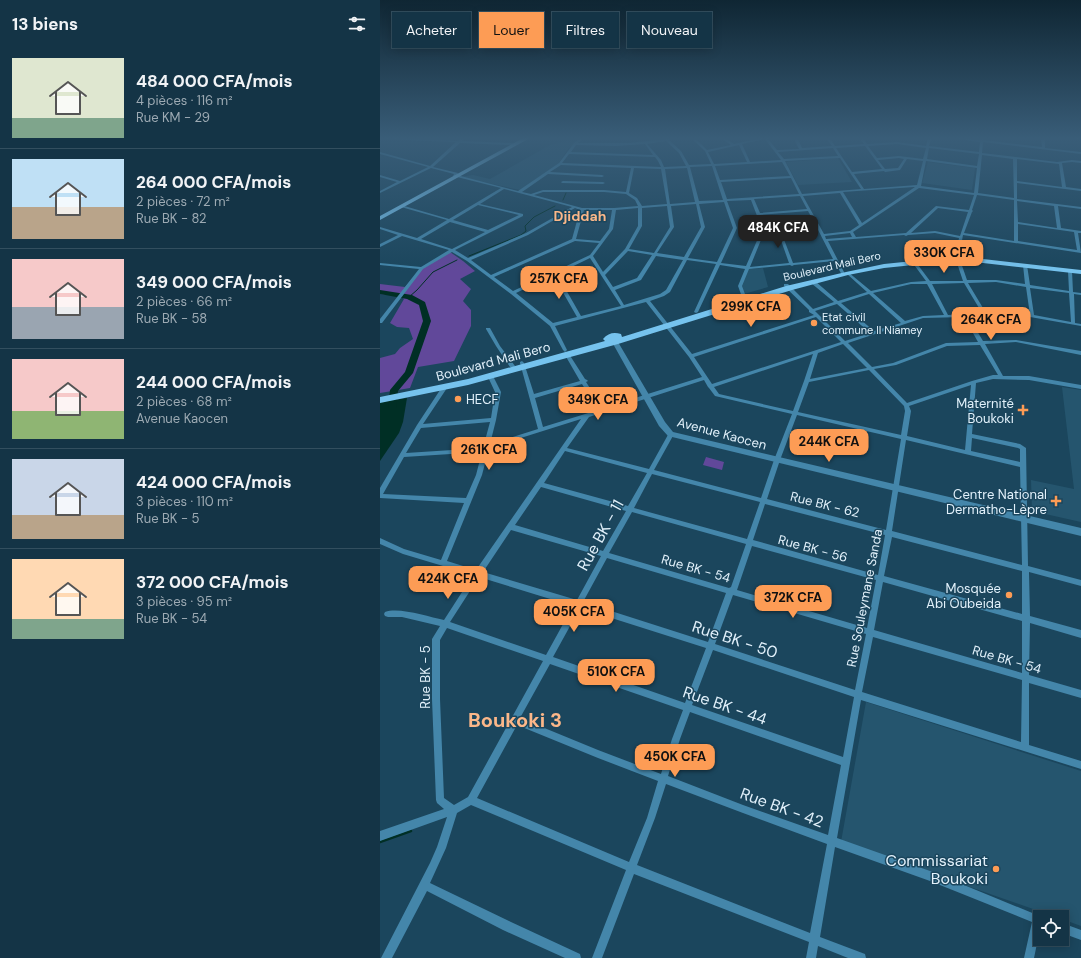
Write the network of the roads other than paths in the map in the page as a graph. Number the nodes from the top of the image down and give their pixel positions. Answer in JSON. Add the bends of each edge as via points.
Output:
{"nodes":[{"id":1,"x":400,"y":182,"type":"edge"},
{"id":2,"x":443,"y":182,"type":"edge"},
{"id":3,"x":444,"y":182,"type":"edge"},
{"id":4,"x":481,"y":182,"type":"edge"},
{"id":5,"x":535,"y":182,"type":"edge"},
{"id":6,"x":563,"y":182,"type":"joint"},
{"id":7,"x":630,"y":182,"type":"edge"},
{"id":8,"x":665,"y":182,"type":"edge"},
{"id":9,"x":692,"y":182,"type":"edge"},
{"id":10,"x":719,"y":182,"type":"joint"},
{"id":11,"x":723,"y":182,"type":"edge"},
{"id":12,"x":794,"y":182,"type":"edge"},
{"id":13,"x":857,"y":182,"type":"edge"},
{"id":14,"x":920,"y":182,"type":"edge"},
{"id":15,"x":977,"y":182,"type":"edge"},
{"id":16,"x":1016,"y":182,"type":"joint"},
{"id":17,"x":1063,"y":182,"type":"edge"},
{"id":18,"x":603,"y":184,"type":"joint"},
{"id":19,"x":919,"y":186,"type":"junction"},
{"id":20,"x":504,"y":188,"type":"junction"},
{"id":21,"x":1064,"y":188,"type":"junction"},
{"id":22,"x":863,"y":190,"type":"junction"},
{"id":23,"x":1081,"y":190,"type":"edge"},
{"id":24,"x":562,"y":191,"type":"junction"},
{"id":25,"x":604,"y":191,"type":"junction"},
{"id":26,"x":380,"y":192,"type":"edge"},
{"id":27,"x":520,"y":192,"type":"junction"},
{"id":28,"x":841,"y":192,"type":"junction"},
{"id":29,"x":627,"y":194,"type":"junction"},
{"id":30,"x":976,"y":194,"type":"junction"},
{"id":31,"x":532,"y":195,"type":"junction"},
{"id":32,"x":801,"y":195,"type":"junction"},
{"id":33,"x":752,"y":198,"type":"junction"},
{"id":34,"x":1016,"y":199,"type":"junction"},
{"id":35,"x":725,"y":200,"type":"junction"},
{"id":36,"x":697,"y":202,"type":"junction"},
{"id":37,"x":477,"y":204,"type":"junction"},
{"id":38,"x":668,"y":204,"type":"junction"},
{"id":39,"x":1056,"y":204,"type":"junction"},
{"id":40,"x":402,"y":206,"type":"junction"},
{"id":41,"x":640,"y":206,"type":"junction"},
{"id":42,"x":575,"y":207,"type":"junction"},
{"id":43,"x":1081,"y":208,"type":"edge"},
{"id":44,"x":582,"y":209,"type":"junction"},
{"id":45,"x":614,"y":209,"type":"junction"},
{"id":46,"x":809,"y":210,"type":"junction"},
{"id":47,"x":971,"y":211,"type":"junction"},
{"id":48,"x":380,"y":214,"type":"edge"},
{"id":49,"x":759,"y":214,"type":"junction"},
{"id":50,"x":380,"y":218,"type":"edge"},
{"id":51,"x":449,"y":221,"type":"junction"},
{"id":52,"x":1016,"y":223,"type":"junction"},
{"id":53,"x":817,"y":225,"type":"junction"},
{"id":54,"x":861,"y":225,"type":"junction"},
{"id":55,"x":380,"y":228,"type":"edge"},
{"id":56,"x":778,"y":228,"type":"junction"},
{"id":57,"x":1059,"y":228,"type":"junction"},
{"id":58,"x":764,"y":229,"type":"junction"},
{"id":59,"x":1079,"y":231,"type":"edge"},
{"id":60,"x":489,"y":232,"type":"junction"},
{"id":61,"x":851,"y":232,"type":"junction"},
{"id":62,"x":402,"y":234,"type":"junction"},
{"id":63,"x":823,"y":235,"type":"junction"},
{"id":64,"x":906,"y":235,"type":"junction"},
{"id":65,"x":961,"y":236,"type":"junction"},
{"id":66,"x":855,"y":238,"type":"junction"},
{"id":67,"x":418,"y":239,"type":"junction"},
{"id":68,"x":574,"y":240,"type":"junction"},
{"id":69,"x":826,"y":240,"type":"junction"},
{"id":70,"x":602,"y":242,"type":"junction"},
{"id":71,"x":1016,"y":242,"type":"junction"},
{"id":72,"x":380,"y":246,"type":"edge"},
{"id":73,"x":452,"y":250,"type":"junction"},
{"id":74,"x":626,"y":250,"type":"junction"},
{"id":75,"x":1080,"y":252,"type":"edge"},
{"id":76,"x":656,"y":255,"type":"junction"},
{"id":77,"x":591,"y":256,"type":"junction"},
{"id":78,"x":957,"y":259,"type":"junction"},
{"id":79,"x":468,"y":260,"type":"junction"},
{"id":80,"x":685,"y":260,"type":"junction"},
{"id":81,"x":835,"y":260,"type":"junction"},
{"id":82,"x":914,"y":262,"type":"junction"},
{"id":83,"x":380,"y":264,"type":"edge"},
{"id":84,"x":718,"y":264,"type":"junction"},
{"id":85,"x":792,"y":264,"type":"junction"},
{"id":86,"x":1026,"y":264,"type":"junction"},
{"id":87,"x":422,"y":268,"type":"junction"},
{"id":88,"x":748,"y":268,"type":"junction"},
{"id":89,"x":1081,"y":269,"type":"edge"},
{"id":90,"x":1070,"y":271,"type":"junction"},
{"id":91,"x":1081,"y":272,"type":"edge"},
{"id":92,"x":554,"y":273,"type":"junction"},
{"id":93,"x":844,"y":273,"type":"junction"},
{"id":94,"x":604,"y":274,"type":"junction"},
{"id":95,"x":491,"y":277,"type":"junction"},
{"id":96,"x":965,"y":281,"type":"junction"},
{"id":97,"x":813,"y":282,"type":"junction"},
{"id":98,"x":929,"y":283,"type":"junction"},
{"id":99,"x":1028,"y":286,"type":"junction"},
{"id":100,"x":787,"y":287,"type":"junction"},
{"id":101,"x":613,"y":290,"type":"junction"},
{"id":102,"x":870,"y":292,"type":"junction"},
{"id":103,"x":1071,"y":292,"type":"junction"},
{"id":104,"x":512,"y":293,"type":"junction"},
{"id":105,"x":1081,"y":294,"type":"edge"},
{"id":106,"x":744,"y":297,"type":"junction"},
{"id":107,"x":647,"y":300,"type":"junction"},
{"id":108,"x":836,"y":303,"type":"junction"},
{"id":109,"x":728,"y":305,"type":"junction"},
{"id":110,"x":623,"y":306,"type":"junction"},
{"id":111,"x":718,"y":308,"type":"junction"},
{"id":112,"x":696,"y":312,"type":"junction"},
{"id":113,"x":814,"y":313,"type":"junction"},
{"id":114,"x":984,"y":314,"type":"junction"},
{"id":115,"x":946,"y":315,"type":"junction"},
{"id":116,"x":965,"y":315,"type":"junction"},
{"id":117,"x":1032,"y":316,"type":"junction"},
{"id":118,"x":579,"y":318,"type":"junction"},
{"id":119,"x":380,"y":322,"type":"edge"},
{"id":120,"x":665,"y":323,"type":"junction"},
{"id":121,"x":904,"y":323,"type":"junction"},
{"id":122,"x":1073,"y":323,"type":"junction"},
{"id":123,"x":552,"y":325,"type":"junction"},
{"id":124,"x":1081,"y":325,"type":"edge"},
{"id":125,"x":488,"y":329,"type":"dead end"},
{"id":126,"x":873,"y":333,"type":"junction"},
{"id":127,"x":613,"y":339,"type":"junction"},
{"id":128,"x":844,"y":343,"type":"junction"},
{"id":129,"x":982,"y":343,"type":"junction"},
{"id":130,"x":566,"y":352,"type":"junction"},
{"id":131,"x":816,"y":352,"type":"junction"},
{"id":132,"x":1081,"y":353,"type":"edge"},
{"id":133,"x":691,"y":356,"type":"junction"},
{"id":134,"x":523,"y":365,"type":"junction"},
{"id":135,"x":512,"y":366,"type":"junction"},
{"id":136,"x":871,"y":369,"type":"junction"},
{"id":137,"x":1001,"y":376,"type":"junction"},
{"id":138,"x":491,"y":377,"type":"junction"},
{"id":139,"x":705,"y":378,"type":"junction"},
{"id":140,"x":584,"y":381,"type":"junction"},
{"id":141,"x":807,"y":381,"type":"junction"},
{"id":142,"x":974,"y":382,"type":"junction"},
{"id":143,"x":710,"y":386,"type":"junction"},
{"id":144,"x":1081,"y":387,"type":"edge"},
{"id":145,"x":444,"y":388,"type":"junction"},
{"id":146,"x":398,"y":395,"type":"junction"},
{"id":147,"x":646,"y":396,"type":"junction"},
{"id":148,"x":383,"y":397,"type":"edge"},
{"id":149,"x":530,"y":397,"type":"junction"},
{"id":150,"x":906,"y":405,"type":"junction"},
{"id":151,"x":601,"y":410,"type":"junction"},
{"id":152,"x":794,"y":414,"type":"junction"},
{"id":153,"x":587,"y":415,"type":"junction"},
{"id":154,"x":493,"y":420,"type":"junction"},
{"id":155,"x":419,"y":426,"type":"junction"},
{"id":156,"x":541,"y":430,"type":"junction"},
{"id":157,"x":672,"y":434,"type":"junction"},
{"id":158,"x":969,"y":435,"type":"junction"},
{"id":159,"x":904,"y":438,"type":"junction"},
{"id":160,"x":485,"y":449,"type":"junction"},
{"id":161,"x":564,"y":449,"type":"junction"},
{"id":162,"x":968,"y":452,"type":"junction"},
{"id":163,"x":402,"y":455,"type":"junction"},
{"id":164,"x":777,"y":460,"type":"junction"},
{"id":165,"x":1023,"y":465,"type":"junction"},
{"id":166,"x":652,"y":472,"type":"junction"},
{"id":167,"x":540,"y":484,"type":"junction"},
{"id":168,"x":896,"y":488,"type":"junction"},
{"id":169,"x":380,"y":494,"type":"edge"},
{"id":170,"x":468,"y":500,"type":"junction"},
{"id":171,"x":763,"y":501,"type":"junction"},
{"id":172,"x":630,"y":510,"type":"junction"},
{"id":173,"x":1024,"y":519,"type":"junction"},
{"id":174,"x":511,"y":527,"type":"junction"},
{"id":175,"x":1081,"y":532,"type":"edge"},
{"id":176,"x":889,"y":533,"type":"junction"},
{"id":177,"x":380,"y":542,"type":"edge"},
{"id":178,"x":749,"y":543,"type":"junction"},
{"id":179,"x":606,"y":555,"type":"junction"},
{"id":180,"x":443,"y":563,"type":"junction"},
{"id":181,"x":1025,"y":569,"type":"junction"},
{"id":182,"x":478,"y":574,"type":"junction"},
{"id":183,"x":881,"y":578,"type":"junction"},
{"id":184,"x":1081,"y":583,"type":"edge"},
{"id":185,"x":732,"y":590,"type":"junction"},
{"id":186,"x":579,"y":604,"type":"junction"},
{"id":187,"x":388,"y":614,"type":"dead end"},
{"id":188,"x":1026,"y":619,"type":"junction"},
{"id":189,"x":445,"y":624,"type":"junction"},
{"id":190,"x":870,"y":631,"type":"junction"},
{"id":191,"x":1081,"y":634,"type":"edge"},
{"id":192,"x":711,"y":646,"type":"junction"},
{"id":193,"x":549,"y":659,"type":"junction"},
{"id":194,"x":1027,"y":678,"type":"junction"},
{"id":195,"x":1081,"y":694,"type":"edge"},
{"id":196,"x":858,"y":695,"type":"junction"},
{"id":197,"x":688,"y":707,"type":"junction"},
{"id":198,"x":515,"y":720,"type":"junction"},
{"id":199,"x":1026,"y":747,"type":"junction"},
{"id":200,"x":846,"y":762,"type":"junction"},
{"id":201,"x":1081,"y":765,"type":"edge"},
{"id":202,"x":664,"y":779,"type":"junction"},
{"id":203,"x":471,"y":800,"type":"junction"},
{"id":204,"x":453,"y":810,"type":"junction"},
{"id":205,"x":380,"y":836,"type":"edge"},
{"id":206,"x":832,"y":841,"type":"junction"},
{"id":207,"x":632,"y":868,"type":"junction"},
{"id":208,"x":424,"y":885,"type":"junction"},
{"id":209,"x":1033,"y":918,"type":"edge"},
{"id":210,"x":1069,"y":930,"type":"edge"},
{"id":211,"x":1081,"y":934,"type":"edge"},
{"id":212,"x":814,"y":939,"type":"junction"},
{"id":213,"x":1033,"y":943,"type":"edge"},
{"id":214,"x":386,"y":958,"type":"edge"},
{"id":215,"x":576,"y":958,"type":"edge"},
{"id":216,"x":597,"y":958,"type":"edge"},
{"id":217,"x":811,"y":958,"type":"edge"},
{"id":218,"x":861,"y":958,"type":"edge"},
{"id":219,"x":1029,"y":958,"type":"edge"}],
"edges":[{"from":1,"to":26,"type":"street"},
{"from":2,"to":48,"type":"main road"},
{"from":3,"to":40,"type":"main road"},
{"from":4,"to":20,"type":"street"},
{"from":5,"to":27,"type":"street"},
{"from":6,"to":18,"type":"street"},
{"from":6,"to":24,"type":"street"},
{"from":7,"to":29,"type":"street"},
{"from":8,"to":38,"type":"street"},
{"from":9,"to":36,"type":"street"},
{"from":10,"to":11,"type":"street"},
{"from":10,"to":35,"type":"street"},
{"from":12,"to":32,"type":"street"},
{"from":13,"to":22,"type":"street"},
{"from":14,"to":19,"type":"street"},
{"from":15,"to":30,"type":"street"},
{"from":16,"to":21,"type":"street"},
{"from":16,"to":34,"type":"street"},
{"from":17,"to":21,"type":"street"},
{"from":18,"to":25,"type":"street"},
{"from":19,"to":22,"type":"street"},
{"from":19,"to":30,"type":"street"},
{"from":19,"to":54,"type":"street"},
{"from":20,"to":27,"type":"street"},
{"from":20,"to":37,"type":"street"},
{"from":21,"to":23,"type":"street"},
{"from":22,"to":28,"type":"street"},
{"from":24,"to":25,"type":"street"},
{"from":24,"to":31,"type":"street","via":[[543,191]]},
{"from":25,"to":29,"type":"street"},
{"from":27,"to":31,"type":"street"},
{"from":28,"to":32,"type":"street"},
{"from":28,"to":54,"type":"street"},
{"from":29,"to":41,"type":"street","via":[[636,198]]},
{"from":30,"to":34,"type":"street"},
{"from":30,"to":47,"type":"street"},
{"from":31,"to":42,"type":"street"},
{"from":32,"to":33,"type":"street"},
{"from":32,"to":46,"type":"street"},
{"from":33,"to":35,"type":"street"},
{"from":33,"to":49,"type":"street"},
{"from":34,"to":39,"type":"street"},
{"from":34,"to":52,"type":"street"},
{"from":35,"to":36,"type":"street"},
{"from":35,"to":84,"type":"street","via":[[735,230]]},
{"from":36,"to":38,"type":"street"},
{"from":36,"to":80,"type":"street","via":[[703,228]]},
{"from":37,"to":51,"type":"street"},
{"from":37,"to":60,"type":"street","via":[[522,215]]},
{"from":38,"to":41,"type":"street"},
{"from":38,"to":76,"type":"street","via":[[672,227]]},
{"from":39,"to":43,"type":"street"},
{"from":39,"to":57,"type":"street"},
{"from":40,"to":50,"type":"main road"},
{"from":40,"to":51,"type":"street"},
{"from":41,"to":45,"type":"street"},
{"from":41,"to":74,"type":"street","via":[[640,226]]},
{"from":42,"to":44,"type":"street"},
{"from":42,"to":79,"type":"street","via":[[527,234]]},
{"from":44,"to":45,"type":"street"},
{"from":44,"to":68,"type":"street"},
{"from":45,"to":70,"type":"street","via":[[612,229]]},
{"from":46,"to":49,"type":"street"},
{"from":46,"to":53,"type":"street"},
{"from":47,"to":64,"type":"street","via":[[937,207]]},
{"from":47,"to":65,"type":"street"},
{"from":49,"to":58,"type":"street"},
{"from":51,"to":60,"type":"street"},
{"from":51,"to":67,"type":"street"},
{"from":52,"to":57,"type":"street"},
{"from":52,"to":71,"type":"street"},
{"from":53,"to":56,"type":"street"},
{"from":53,"to":63,"type":"street"},
{"from":54,"to":61,"type":"street"},
{"from":55,"to":62,"type":"street"},
{"from":56,"to":58,"type":"street"},
{"from":56,"to":85,"type":"street"},
{"from":57,"to":59,"type":"street"},
{"from":58,"to":88,"type":"street"},
{"from":59,"to":75,"type":"street"},
{"from":60,"to":73,"type":"street"},
{"from":61,"to":63,"type":"street"},
{"from":61,"to":66,"type":"street"},
{"from":62,"to":67,"type":"street"},
{"from":62,"to":72,"type":"street"},
{"from":63,"to":69,"type":"street"},
{"from":64,"to":65,"type":"street","via":[[935,232]]},
{"from":64,"to":66,"type":"street"},
{"from":65,"to":71,"type":"street"},
{"from":65,"to":78,"type":"street"},
{"from":66,"to":69,"type":"street"},
{"from":67,"to":73,"type":"street"},
{"from":68,"to":70,"type":"street"},
{"from":68,"to":95,"type":"street"},
{"from":69,"to":81,"type":"street"},
{"from":70,"to":77,"type":"street"},
{"from":71,"to":75,"type":"street"},
{"from":73,"to":79,"type":"street"},
{"from":73,"to":87,"type":"street"},
{"from":74,"to":76,"type":"street"},
{"from":74,"to":94,"type":"street"},
{"from":76,"to":80,"type":"street"},
{"from":76,"to":101,"type":"street","via":[[639,279]]},
{"from":77,"to":92,"type":"street"},
{"from":77,"to":94,"type":"street"},
{"from":78,"to":82,"type":"main road","name":"Boulevard Mali Bero"},
{"from":78,"to":86,"type":"main road","name":"Boulevard Mali Bero"},
{"from":78,"to":89,"type":"main road","name":"Boulevard Mali Bero","via":[[1023,261]]},
{"from":78,"to":93,"type":"main road","name":"Boulevard Mali Bero","via":[[891,261]]},
{"from":78,"to":96,"type":"street"},
{"from":79,"to":95,"type":"street"},
{"from":80,"to":84,"type":"street"},
{"from":80,"to":107,"type":"street","via":[[666,294]]},
{"from":81,"to":85,"type":"street"},
{"from":81,"to":93,"type":"street"},
{"from":82,"to":93,"type":"main road","name":"Boulevard Mali Bero"},
{"from":82,"to":98,"type":"street"},
{"from":83,"to":87,"type":"street"},
{"from":84,"to":88,"type":"street"},
{"from":84,"to":112,"type":"street"},
{"from":85,"to":88,"type":"street"},
{"from":86,"to":90,"type":"main road","name":"Boulevard Mali Bero"},
{"from":86,"to":99,"type":"street"},
{"from":87,"to":119,"type":"street"},
{"from":88,"to":106,"type":"street","via":[[740,287]]},
{"from":90,"to":91,"type":"main road","name":"Boulevard Mali Bero"},
{"from":90,"to":103,"type":"street"},
{"from":92,"to":104,"type":"street"},
{"from":92,"to":118,"type":"street"},
{"from":93,"to":97,"type":"main road","name":"Boulevard Mali Bero"},
{"from":93,"to":100,"type":"main road","name":"Boulevard Mali Bero"},
{"from":93,"to":102,"type":"street"},
{"from":94,"to":101,"type":"street"},
{"from":95,"to":104,"type":"street"},
{"from":96,"to":98,"type":"street"},
{"from":96,"to":99,"type":"street","via":[[996,281]]},
{"from":96,"to":114,"type":"street"},
{"from":97,"to":100,"type":"main road","name":"Boulevard Mali Bero"},
{"from":97,"to":108,"type":"street"},
{"from":98,"to":102,"type":"street","via":[[899,285]]},
{"from":98,"to":115,"type":"street"},
{"from":99,"to":103,"type":"street"},
{"from":99,"to":117,"type":"street"},
{"from":100,"to":106,"type":"main road","name":"Boulevard Mali Bero"},
{"from":100,"to":109,"type":"main road","name":"Boulevard Mali Bero"},
{"from":100,"to":113,"type":"street"},
{"from":101,"to":110,"type":"street"},
{"from":102,"to":108,"type":"street"},
{"from":102,"to":121,"type":"street"},
{"from":103,"to":105,"type":"street"},
{"from":103,"to":122,"type":"street"},
{"from":104,"to":123,"type":"street"},
{"from":106,"to":109,"type":"main road","name":"Boulevard Mali Bero"},
{"from":107,"to":110,"type":"street"},
{"from":107,"to":120,"type":"street"},
{"from":108,"to":113,"type":"street"},
{"from":108,"to":126,"type":"street"},
{"from":109,"to":111,"type":"main road","name":"Boulevard Mali Bero"},
{"from":110,"to":118,"type":"street"},
{"from":111,"to":112,"type":"main road","name":"Boulevard Mali Bero"},
{"from":111,"to":120,"type":"main road","name":"Boulevard Mali Bero"},
{"from":112,"to":120,"type":"main road","name":"Boulevard Mali Bero"},
{"from":113,"to":128,"type":"street"},
{"from":113,"to":133,"type":"street"},
{"from":114,"to":116,"type":"street"},
{"from":114,"to":117,"type":"street","via":[[1014,313]]},
{"from":115,"to":116,"type":"street"},
{"from":115,"to":121,"type":"street","via":[[924,317]]},
{"from":116,"to":129,"type":"street"},
{"from":117,"to":122,"type":"street"},
{"from":118,"to":123,"type":"street"},
{"from":120,"to":127,"type":"main road","name":"Boulevard Mali Bero"},
{"from":120,"to":133,"type":"street"},
{"from":121,"to":126,"type":"street"},
{"from":122,"to":124,"type":"street"},
{"from":123,"to":130,"type":"street"},
{"from":125,"to":135,"type":"street"},
{"from":126,"to":128,"type":"street"},
{"from":127,"to":130,"type":"main road","name":"Boulevard Mali Bero"},
{"from":127,"to":147,"type":"street","name":"Avenue Kaocen"},
{"from":128,"to":131,"type":"street"},
{"from":128,"to":136,"type":"street"},
{"from":129,"to":132,"type":"street","via":[[1020,341]]},
{"from":129,"to":136,"type":"street","via":[[946,345],[906,360]]},
{"from":129,"to":137,"type":"street"},
{"from":130,"to":134,"type":"main road","name":"Boulevard Mali Bero"},
{"from":130,"to":140,"type":"street"},
{"from":131,"to":141,"type":"street"},
{"from":131,"to":143,"type":"street"},
{"from":133,"to":139,"type":"street"},
{"from":134,"to":135,"type":"main road","name":"Boulevard Mali Bero"},
{"from":134,"to":138,"type":"main road","name":"Boulevard Mali Bero"},
{"from":134,"to":149,"type":"street"},
{"from":135,"to":146,"type":"main road","name":"Boulevard Mali Bero"},
{"from":136,"to":141,"type":"street"},
{"from":136,"to":150,"type":"street"},
{"from":137,"to":142,"type":"street"},
{"from":137,"to":144,"type":"street"},
{"from":138,"to":145,"type":"main road","name":"Boulevard Mali Bero"},
{"from":138,"to":154,"type":"street","via":[[498,392]]},
{"from":139,"to":143,"type":"street"},
{"from":139,"to":147,"type":"street"},
{"from":140,"to":149,"type":"street"},
{"from":140,"to":151,"type":"street"},
{"from":141,"to":152,"type":"street"},
{"from":142,"to":150,"type":"street"},
{"from":142,"to":158,"type":"street"},
{"from":143,"to":152,"type":"street","via":[[715,394],[721,397]]},
{"from":145,"to":146,"type":"main road","name":"Boulevard Mali Bero"},
{"from":145,"to":155,"type":"street"},
{"from":146,"to":148,"type":"main road","name":"Boulevard Mali Bero"},
{"from":147,"to":151,"type":"street"},
{"from":147,"to":157,"type":"street","name":"Avenue Kaocen","via":[[662,424]]},
{"from":149,"to":156,"type":"street"},
{"from":150,"to":159,"type":"street","name":"Rue Souleymane Sanda","via":[[908,412]]},
{"from":151,"to":153,"type":"street"},
{"from":152,"to":159,"type":"street"},
{"from":152,"to":164,"type":"street"},
{"from":153,"to":156,"type":"street"},
{"from":153,"to":161,"type":"street","name":"Rue BK - 5"},
{"from":154,"to":155,"type":"street"},
{"from":154,"to":160,"type":"street"},
{"from":155,"to":163,"type":"street"},
{"from":156,"to":160,"type":"street"},
{"from":157,"to":164,"type":"street","name":"Avenue Kaocen"},
{"from":157,"to":166,"type":"street","name":"Rue BK - 11"},
{"from":158,"to":162,"type":"street"},
{"from":158,"to":165,"type":"street","via":[[1020,446]]},
{"from":159,"to":162,"type":"street"},
{"from":159,"to":168,"type":"street","name":"Rue Souleymane Sanda"},
{"from":160,"to":163,"type":"street"},
{"from":160,"to":170,"type":"street","via":[[479,476]]},
{"from":161,"to":166,"type":"street","name":"Rue BK - 62"},
{"from":161,"to":167,"type":"street","name":"Rue BK - 5"},
{"from":162,"to":165,"type":"street"},
{"from":163,"to":169,"type":"street"},
{"from":164,"to":168,"type":"street","name":"Avenue Kaocen"},
{"from":164,"to":171,"type":"street"},
{"from":165,"to":173,"type":"street"},
{"from":166,"to":171,"type":"street","name":"Rue BK - 62"},
{"from":166,"to":172,"type":"street","name":"Rue BK - 11"},
{"from":167,"to":172,"type":"street","name":"Rue BK - 56"},
{"from":167,"to":174,"type":"street","name":"Rue BK - 5"},
{"from":168,"to":173,"type":"street","name":"Avenue Kaocen"},
{"from":168,"to":176,"type":"street","name":"Rue Souleymane Sanda"},
{"from":169,"to":170,"type":"street"},
{"from":170,"to":180,"type":"street"},
{"from":171,"to":176,"type":"street","name":"Rue BK - 62"},
{"from":171,"to":178,"type":"street"},
{"from":172,"to":178,"type":"street","name":"Rue BK - 56"},
{"from":172,"to":179,"type":"street","name":"Rue BK - 11"},
{"from":173,"to":175,"type":"street","name":"Avenue Kaocen"},
{"from":173,"to":181,"type":"street"},
{"from":174,"to":179,"type":"street","name":"Rue BK - 54"},
{"from":174,"to":182,"type":"street","name":"Rue BK - 5"},
{"from":176,"to":181,"type":"street","name":"Rue BK - 62"},
{"from":176,"to":183,"type":"street","name":"Rue Souleymane Sanda"},
{"from":177,"to":180,"type":"street","name":"Rue BK - 50"},
{"from":178,"to":183,"type":"street","name":"Rue BK - 56"},
{"from":178,"to":185,"type":"street"},
{"from":179,"to":185,"type":"street","name":"Rue BK - 54"},
{"from":179,"to":186,"type":"street","name":"Rue BK - 11"},
{"from":180,"to":182,"type":"street","name":"Rue BK - 50"},
{"from":181,"to":184,"type":"street","name":"Rue BK - 62"},
{"from":181,"to":188,"type":"street"},
{"from":182,"to":186,"type":"street","name":"Rue BK - 50"},
{"from":182,"to":189,"type":"street","name":"Rue BK - 5"},
{"from":183,"to":188,"type":"street","name":"Rue BK - 56"},
{"from":183,"to":190,"type":"street","name":"Rue Souleymane Sanda"},
{"from":185,"to":190,"type":"street","name":"Rue BK - 54"},
{"from":185,"to":192,"type":"street"},
{"from":186,"to":192,"type":"street","name":"Rue BK - 50"},
{"from":186,"to":193,"type":"street","name":"Rue BK - 11"},
{"from":187,"to":189,"type":"street","name":"Rue BK - 44","via":[[402,614]]},
{"from":188,"to":191,"type":"street","name":"Rue BK - 56"},
{"from":188,"to":194,"type":"street"},
{"from":189,"to":193,"type":"street","name":"Rue BK - 44"},
{"from":189,"to":204,"type":"street","name":"Rue BK - 5","via":[[435,645],[439,779],[440,800]]},
{"from":190,"to":194,"type":"street","name":"Rue BK - 54"},
{"from":190,"to":196,"type":"street","name":"Rue Souleymane Sanda"},
{"from":192,"to":196,"type":"street","name":"Rue BK - 50"},
{"from":192,"to":197,"type":"street"},
{"from":193,"to":197,"type":"street","name":"Rue BK - 44"},
{"from":193,"to":198,"type":"street","name":"Rue BK - 11"},
{"from":194,"to":195,"type":"street","name":"Rue BK - 54"},
{"from":194,"to":199,"type":"street"},
{"from":196,"to":199,"type":"street","name":"Rue BK - 50"},
{"from":196,"to":200,"type":"street","name":"Rue Souleymane Sanda"},
{"from":197,"to":200,"type":"street","name":"Rue BK - 44"},
{"from":197,"to":202,"type":"street"},
{"from":198,"to":202,"type":"street","name":"Rue BK - 42"},
{"from":198,"to":203,"type":"street","name":"Rue BK - 11"},
{"from":199,"to":201,"type":"street","name":"Rue BK - 50"},
{"from":200,"to":206,"type":"street","name":"Rue Souleymane Sanda"},
{"from":202,"to":206,"type":"street","name":"Rue BK - 42"},
{"from":202,"to":207,"type":"street"},
{"from":203,"to":204,"type":"street"},
{"from":203,"to":207,"type":"street"},
{"from":204,"to":205,"type":"street"},
{"from":204,"to":208,"type":"street","via":[[447,835]]},
{"from":206,"to":209,"type":"street","name":"Rue BK - 42","via":[[930,876]]},
{"from":206,"to":212,"type":"street","name":"Rue Souleymane Sanda"},
{"from":207,"to":212,"type":"street"},
{"from":207,"to":216,"type":"street"},
{"from":208,"to":214,"type":"street"},
{"from":208,"to":215,"type":"street"},
{"from":210,"to":211,"type":"street"},
{"from":212,"to":217,"type":"street","name":"Rue Souleymane Sanda"},
{"from":212,"to":218,"type":"street"},
{"from":213,"to":219,"type":"street"}]}
